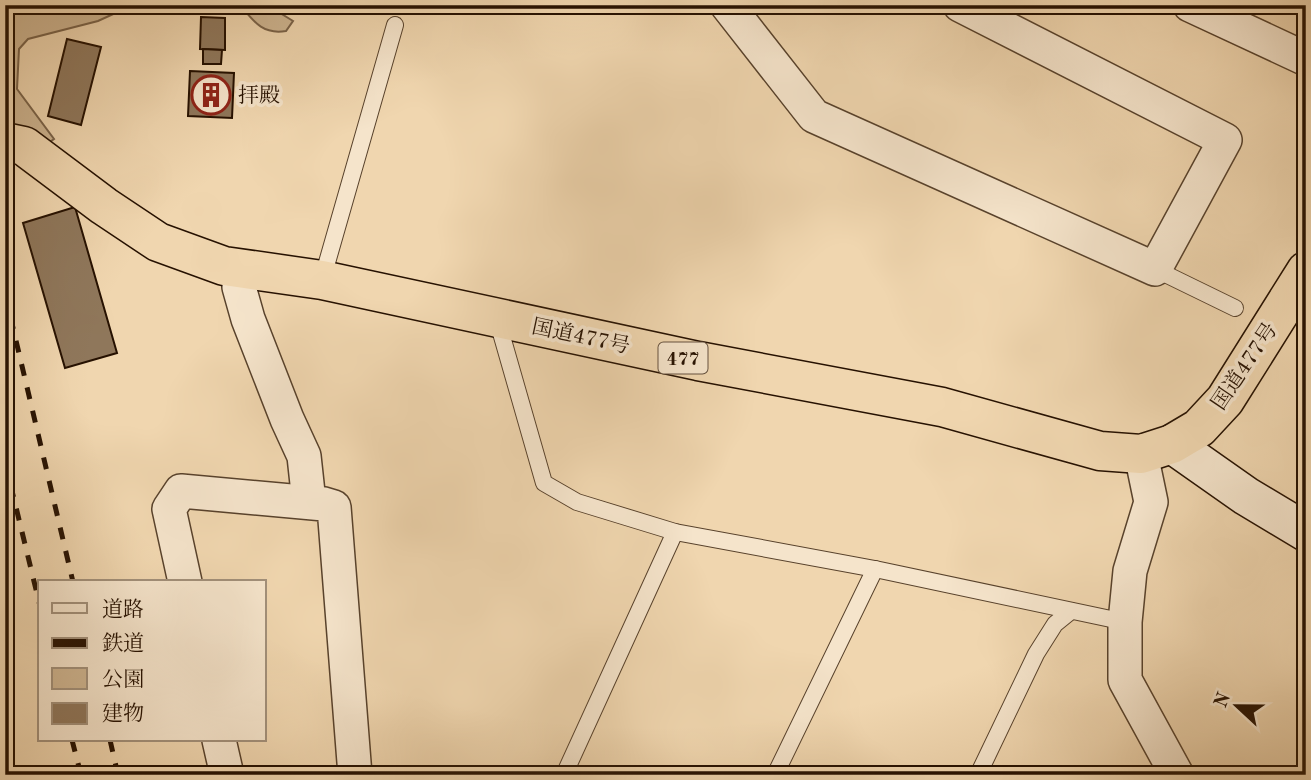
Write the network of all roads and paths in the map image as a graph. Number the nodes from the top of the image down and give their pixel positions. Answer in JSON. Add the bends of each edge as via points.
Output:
{"nodes":[{"id":1,"x":727,"y":5,"type":"edge"},
{"id":2,"x":960,"y":5,"type":"edge"},
{"id":3,"x":1190,"y":5,"type":"edge"},
{"id":4,"x":396,"y":25,"type":"dead end"},
{"id":5,"x":1306,"y":59,"type":"edge"},
{"id":6,"x":5,"y":142,"type":"edge"},
{"id":7,"x":240,"y":268,"type":"junction"},
{"id":8,"x":1155,"y":268,"type":"junction"},
{"id":9,"x":1306,"y":271,"type":"edge"},
{"id":10,"x":322,"y":280,"type":"junction"},
{"id":11,"x":1235,"y":308,"type":"dead end"},
{"id":12,"x":497,"y":319,"type":"junction"},
{"id":13,"x":1156,"y":449,"type":"junction"},
{"id":14,"x":309,"y":502,"type":"junction"},
{"id":15,"x":675,"y":532,"type":"junction"},
{"id":16,"x":1306,"y":532,"type":"edge"},
{"id":17,"x":875,"y":569,"type":"junction"},
{"id":18,"x":185,"y":580,"type":"edge"},
{"id":19,"x":1071,"y":611,"type":"junction"},
{"id":20,"x":1125,"y":622,"type":"junction"},
{"id":21,"x":219,"y":742,"type":"edge"},
{"id":22,"x":227,"y":775,"type":"edge"},
{"id":23,"x":355,"y":775,"type":"edge"},
{"id":24,"x":564,"y":775,"type":"edge"},
{"id":25,"x":775,"y":775,"type":"edge"},
{"id":26,"x":978,"y":775,"type":"edge"},
{"id":27,"x":1177,"y":775,"type":"edge"}],
"edges":[{"from":1,"to":8,"type":"street","via":[[814,116]]},
{"from":2,"to":8,"type":"street","via":[[1225,140]]},
{"from":3,"to":5,"type":"street"},
{"from":4,"to":10,"type":"lane"},
{"from":6,"to":7,"type":"highway","name":"国道477号","number":"477","via":[[24,146],[158,242]]},
{"from":7,"to":10,"type":"highway","name":"国道477号","number":"477"},
{"from":7,"to":14,"type":"street","via":[[239,287],[248,319],[304,456]]},
{"from":8,"to":11,"type":"lane"},
{"from":9,"to":13,"type":"highway","name":"国道477号","via":[[1225,400],[1199,428]]},
{"from":10,"to":12,"type":"highway","name":"国道477号","number":"477"},
{"from":12,"to":13,"type":"highway","name":"国道477号","number":"477","via":[[942,407],[1100,451]]},
{"from":12,"to":15,"type":"lane","via":[[544,483],[577,502]]},
{"from":13,"to":16,"type":"main road"},
{"from":13,"to":20,"type":"street","via":[[1151,502],[1130,571]]},
{"from":14,"to":18,"type":"street","via":[[180,491],[169,509]]},
{"from":14,"to":23,"type":"street","via":[[334,506]]},
{"from":15,"to":17,"type":"lane"},
{"from":15,"to":24,"type":"lane"},
{"from":17,"to":19,"type":"lane"},
{"from":17,"to":25,"type":"lane"},
{"from":19,"to":20,"type":"lane"},
{"from":19,"to":26,"type":"lane","via":[[1055,624],[1036,654]]},
{"from":20,"to":27,"type":"street","via":[[1125,680]]},
{"from":21,"to":22,"type":"street"}]}
